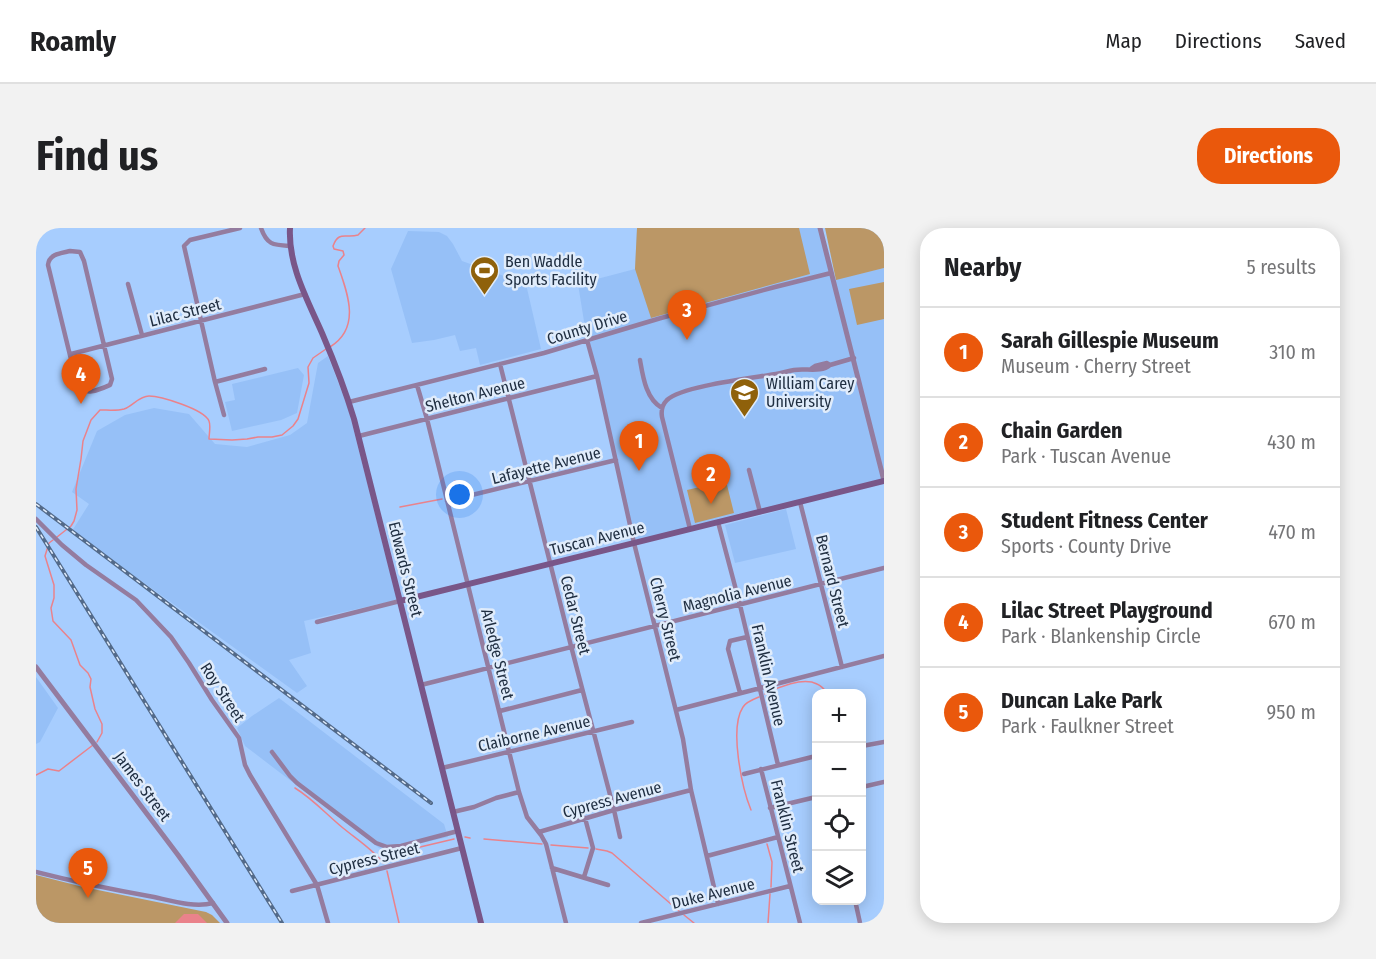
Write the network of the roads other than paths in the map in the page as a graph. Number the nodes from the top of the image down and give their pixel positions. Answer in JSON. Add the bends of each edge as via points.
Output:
{"nodes":[{"id":1,"x":240,"y":228,"type":"edge"},
{"id":2,"x":261,"y":228,"type":"edge"},
{"id":3,"x":290,"y":228,"type":"edge"},
{"id":4,"x":820,"y":228,"type":"edge"},
{"id":5,"x":290,"y":246,"type":"junction"},
{"id":6,"x":831,"y":273,"type":"junction"},
{"id":7,"x":128,"y":284,"type":"dead end"},
{"id":8,"x":305,"y":294,"type":"junction"},
{"id":9,"x":201,"y":321,"type":"junction"},
{"id":10,"x":142,"y":336,"type":"junction"},
{"id":11,"x":587,"y":340,"type":"junction"},
{"id":12,"x":104,"y":346,"type":"junction"},
{"id":13,"x":70,"y":354,"type":"junction"},
{"id":14,"x":854,"y":358,"type":"junction"},
{"id":15,"x":639,"y":360,"type":"dead end"},
{"id":16,"x":500,"y":364,"type":"junction"},
{"id":17,"x":265,"y":369,"type":"dead end"},
{"id":18,"x":597,"y":376,"type":"junction"},
{"id":19,"x":215,"y":382,"type":"junction"},
{"id":20,"x":417,"y":385,"type":"junction"},
{"id":21,"x":508,"y":398,"type":"junction"},
{"id":22,"x":349,"y":402,"type":"junction"},
{"id":23,"x":662,"y":408,"type":"junction"},
{"id":24,"x":224,"y":415,"type":"dead end"},
{"id":25,"x":427,"y":419,"type":"junction"},
{"id":26,"x":359,"y":436,"type":"junction"},
{"id":27,"x":616,"y":460,"type":"junction"},
{"id":28,"x":749,"y":470,"type":"dead end"},
{"id":29,"x":530,"y":481,"type":"junction"},
{"id":30,"x":884,"y":481,"type":"edge"},
{"id":31,"x":447,"y":501,"type":"junction"},
{"id":32,"x":800,"y":502,"type":"junction"},
{"id":33,"x":760,"y":512,"type":"junction"},
{"id":34,"x":36,"y":519,"type":"edge"},
{"id":35,"x":718,"y":522,"type":"junction"},
{"id":36,"x":690,"y":529,"type":"junction"},
{"id":37,"x":634,"y":543,"type":"junction"},
{"id":38,"x":551,"y":564,"type":"junction"},
{"id":39,"x":884,"y":568,"type":"edge"},
{"id":40,"x":821,"y":584,"type":"junction"},
{"id":41,"x":468,"y":585,"type":"junction"},
{"id":42,"x":400,"y":601,"type":"junction"},
{"id":43,"x":740,"y":605,"type":"junction"},
{"id":44,"x":317,"y":622,"type":"dead end"},
{"id":45,"x":656,"y":626,"type":"junction"},
{"id":46,"x":747,"y":637,"type":"junction"},
{"id":47,"x":570,"y":646,"type":"junction"},
{"id":48,"x":884,"y":656,"type":"edge"},
{"id":49,"x":36,"y":667,"type":"edge"},
{"id":50,"x":489,"y":667,"type":"junction"},
{"id":51,"x":842,"y":667,"type":"junction"},
{"id":52,"x":421,"y":685,"type":"junction"},
{"id":53,"x":760,"y":688,"type":"junction"},
{"id":54,"x":582,"y":690,"type":"junction"},
{"id":55,"x":740,"y":693,"type":"junction"},
{"id":56,"x":676,"y":710,"type":"junction"},
{"id":57,"x":500,"y":711,"type":"junction"},
{"id":58,"x":632,"y":722,"type":"dead end"},
{"id":59,"x":593,"y":732,"type":"junction"},
{"id":60,"x":884,"y":742,"type":"edge"},
{"id":61,"x":866,"y":745,"type":"edge"},
{"id":62,"x":510,"y":751,"type":"junction"},
{"id":63,"x":272,"y":752,"type":"dead end"},
{"id":64,"x":812,"y":757,"type":"edge"},
{"id":65,"x":778,"y":765,"type":"junction"},
{"id":66,"x":442,"y":768,"type":"junction"},
{"id":67,"x":761,"y":769,"type":"junction"},
{"id":68,"x":744,"y":774,"type":"dead end"},
{"id":69,"x":884,"y":782,"type":"edge"},
{"id":70,"x":866,"y":786,"type":"edge"},
{"id":71,"x":692,"y":790,"type":"junction"},
{"id":72,"x":519,"y":792,"type":"junction"},
{"id":73,"x":812,"y":798,"type":"edge"},
{"id":74,"x":770,"y":808,"type":"junction"},
{"id":75,"x":614,"y":810,"type":"junction"},
{"id":76,"x":453,"y":812,"type":"junction"},
{"id":77,"x":585,"y":818,"type":"junction"},
{"id":78,"x":458,"y":831,"type":"junction"},
{"id":79,"x":539,"y":832,"type":"junction"},
{"id":80,"x":620,"y":837,"type":"dead end"},
{"id":81,"x":778,"y":837,"type":"junction"},
{"id":82,"x":462,"y":848,"type":"junction"},
{"id":83,"x":707,"y":856,"type":"junction"},
{"id":84,"x":552,"y":868,"type":"junction"},
{"id":85,"x":36,"y":872,"type":"edge"},
{"id":86,"x":584,"y":877,"type":"junction"},
{"id":87,"x":317,"y":885,"type":"junction"},
{"id":88,"x":608,"y":885,"type":"dead end"},
{"id":89,"x":790,"y":886,"type":"junction"},
{"id":90,"x":292,"y":891,"type":"dead end"},
{"id":91,"x":213,"y":903,"type":"junction"},
{"id":92,"x":718,"y":904,"type":"junction"},
{"id":93,"x":856,"y":905,"type":"edge"},
{"id":94,"x":660,"y":921,"type":"edge"},
{"id":95,"x":227,"y":923,"type":"edge"},
{"id":96,"x":328,"y":923,"type":"edge"},
{"id":97,"x":481,"y":923,"type":"edge"},
{"id":98,"x":566,"y":923,"type":"edge"},
{"id":99,"x":641,"y":923,"type":"edge"},
{"id":100,"x":800,"y":923,"type":"edge"},
{"id":101,"x":860,"y":923,"type":"edge"}],
"edges":[{"from":1,"to":9,"type":"street","via":[[190,240],[184,246]]},
{"from":2,"to":5,"type":"street","via":[[270,243]]},
{"from":3,"to":5,"type":"main road","name":"Edwards Street"},
{"from":4,"to":6,"type":"street"},
{"from":5,"to":8,"type":"main road","name":"Edwards Street"},
{"from":6,"to":11,"type":"street","name":"County Drive"},
{"from":6,"to":14,"type":"street"},
{"from":7,"to":10,"type":"street"},
{"from":8,"to":9,"type":"street","name":"Lilac Street"},
{"from":8,"to":22,"type":"main road","name":"Edwards Street"},
{"from":9,"to":10,"type":"street","name":"Lilac Street"},
{"from":9,"to":19,"type":"street"},
{"from":10,"to":12,"type":"street","name":"Lilac Street"},
{"from":11,"to":16,"type":"street","name":"County Drive"},
{"from":11,"to":18,"type":"street","name":"Cherry Street"},
{"from":12,"to":13,"type":"street","name":"Lilac Street"},
{"from":12,"to":13,"type":"street","via":[[112,379],[110,385],[89,392],[77,384]]},
{"from":12,"to":13,"type":"street","via":[[82,255],[76,251],[59,253],[52,256],[48,265]]},
{"from":14,"to":23,"type":"street","via":[[827,368],[794,370],[689,390],[672,396]]},
{"from":14,"to":30,"type":"street"},
{"from":15,"to":23,"type":"street","via":[[649,393]]},
{"from":16,"to":20,"type":"street","name":"County Drive"},
{"from":16,"to":21,"type":"street","name":"Cedar Street"},
{"from":17,"to":19,"type":"street"},
{"from":18,"to":21,"type":"street","name":"Shelton Avenue"},
{"from":18,"to":27,"type":"street","name":"Cherry Street"},
{"from":19,"to":24,"type":"street"},
{"from":20,"to":22,"type":"street","name":"County Drive"},
{"from":20,"to":25,"type":"street","name":"Arledge Street"},
{"from":21,"to":25,"type":"street","name":"Shelton Avenue"},
{"from":21,"to":29,"type":"street","name":"Cedar Street"},
{"from":22,"to":26,"type":"main road","name":"Edwards Street"},
{"from":23,"to":36,"type":"street"},
{"from":25,"to":26,"type":"street","name":"Shelton Avenue"},
{"from":25,"to":31,"type":"street","name":"Arledge Street"},
{"from":26,"to":42,"type":"main road","name":"Edwards Street"},
{"from":27,"to":29,"type":"street","name":"Lafayette Avenue"},
{"from":27,"to":37,"type":"street","name":"Cherry Street"},
{"from":28,"to":33,"type":"street"},
{"from":29,"to":31,"type":"street","name":"Lafayette Avenue"},
{"from":29,"to":38,"type":"street","name":"Cedar Street"},
{"from":30,"to":32,"type":"main road","name":"Tuscan Avenue"},
{"from":31,"to":41,"type":"street","name":"Arledge Street"},
{"from":32,"to":33,"type":"main road","name":"Tuscan Avenue"},
{"from":32,"to":40,"type":"street","name":"Bernard Street"},
{"from":33,"to":35,"type":"main road","name":"Tuscan Avenue"},
{"from":34,"to":87,"type":"street","name":"Roy Street","via":[[62,545],[136,600],[171,637],[239,738],[250,775]]},
{"from":35,"to":36,"type":"main road","name":"Tuscan Avenue"},
{"from":35,"to":43,"type":"street","name":"Franklin Avenue"},
{"from":36,"to":37,"type":"main road","name":"Tuscan Avenue"},
{"from":37,"to":38,"type":"main road","name":"Tuscan Avenue"},
{"from":37,"to":45,"type":"street","name":"Cherry Street"},
{"from":38,"to":41,"type":"main road","name":"Tuscan Avenue"},
{"from":38,"to":47,"type":"street","name":"Cedar Street"},
{"from":39,"to":40,"type":"street","name":"Magnolia Avenue"},
{"from":40,"to":43,"type":"street","name":"Magnolia Avenue"},
{"from":40,"to":51,"type":"street","name":"Bernard Street"},
{"from":41,"to":42,"type":"main road","name":"Tuscan Avenue"},
{"from":41,"to":50,"type":"street","name":"Arledge Street"},
{"from":42,"to":44,"type":"street","name":"Tuscan Avenue"},
{"from":42,"to":52,"type":"main road","name":"Edwards Street"},
{"from":43,"to":45,"type":"street","name":"Magnolia Avenue"},
{"from":43,"to":46,"type":"street","name":"Franklin Avenue"},
{"from":45,"to":47,"type":"street","name":"Magnolia Avenue"},
{"from":45,"to":56,"type":"street","name":"Cherry Street"},
{"from":46,"to":53,"type":"street","name":"Franklin Avenue"},
{"from":46,"to":55,"type":"street","via":[[730,641],[728,649]]},
{"from":47,"to":50,"type":"street","name":"Magnolia Avenue"},
{"from":47,"to":54,"type":"street","name":"Cedar Street"},
{"from":48,"to":51,"type":"street"},
{"from":49,"to":91,"type":"street","name":"James Street"},
{"from":50,"to":52,"type":"street","name":"Magnolia Avenue"},
{"from":50,"to":57,"type":"street","name":"Arledge Street"},
{"from":51,"to":53,"type":"street"},
{"from":52,"to":66,"type":"main road","name":"Edwards Street"},
{"from":53,"to":55,"type":"street"},
{"from":53,"to":65,"type":"street","name":"Franklin Avenue"},
{"from":54,"to":57,"type":"street"},
{"from":54,"to":59,"type":"street","name":"Cedar Street"},
{"from":55,"to":56,"type":"street"},
{"from":56,"to":71,"type":"street","name":"Cherry Street"},
{"from":57,"to":62,"type":"street","name":"Arledge Street"},
{"from":58,"to":59,"type":"street","name":"Claiborne Avenue"},
{"from":59,"to":62,"type":"street","name":"Claiborne Avenue"},
{"from":59,"to":75,"type":"street","name":"Cedar Street"},
{"from":60,"to":61,"type":"street"},
{"from":62,"to":66,"type":"street","name":"Claiborne Avenue"},
{"from":62,"to":72,"type":"street","name":"Arledge Street"},
{"from":63,"to":78,"type":"street","via":[[297,783],[376,843],[401,846]]},
{"from":64,"to":65,"type":"street"},
{"from":65,"to":67,"type":"street"},
{"from":66,"to":76,"type":"main road","name":"Edwards Street"},
{"from":67,"to":68,"type":"street"},
{"from":67,"to":74,"type":"street","name":"Franklin Street"},
{"from":69,"to":70,"type":"street"},
{"from":71,"to":75,"type":"street","name":"Cypress Avenue"},
{"from":71,"to":83,"type":"street","name":"Cherry Street"},
{"from":72,"to":76,"type":"street"},
{"from":72,"to":79,"type":"street","name":"Arledge Street","via":[[527,817]]},
{"from":73,"to":74,"type":"street"},
{"from":74,"to":81,"type":"street","name":"Franklin Street"},
{"from":75,"to":77,"type":"street","name":"Cypress Avenue"},
{"from":75,"to":80,"type":"street","name":"Cedar Street"},
{"from":76,"to":78,"type":"main road","name":"Edwards Street"},
{"from":77,"to":79,"type":"street","name":"Cypress Avenue"},
{"from":77,"to":86,"type":"street","via":[[593,848]]},
{"from":78,"to":82,"type":"main road","name":"Edwards Street"},
{"from":79,"to":84,"type":"street","name":"Arledge Street"},
{"from":81,"to":83,"type":"street"},
{"from":81,"to":89,"type":"street","name":"Franklin Street"},
{"from":82,"to":87,"type":"street","name":"Cypress Street"},
{"from":82,"to":97,"type":"main road","name":"Edwards Street"},
{"from":83,"to":92,"type":"street","name":"Cherry Street"},
{"from":84,"to":86,"type":"street"},
{"from":84,"to":98,"type":"street","name":"Arledge Street"},
{"from":85,"to":91,"type":"street","via":[[167,900]]},
{"from":86,"to":88,"type":"street"},
{"from":87,"to":90,"type":"street","name":"Cypress Street"},
{"from":87,"to":96,"type":"street","name":"Roy Street"},
{"from":89,"to":92,"type":"street","name":"Duke Avenue"},
{"from":89,"to":100,"type":"street","name":"Franklin Street"},
{"from":91,"to":95,"type":"street","name":"James Street"},
{"from":92,"to":94,"type":"street","name":"Duke Avenue"},
{"from":93,"to":101,"type":"street"},
{"from":94,"to":99,"type":"street","name":"Duke Avenue"}]}
